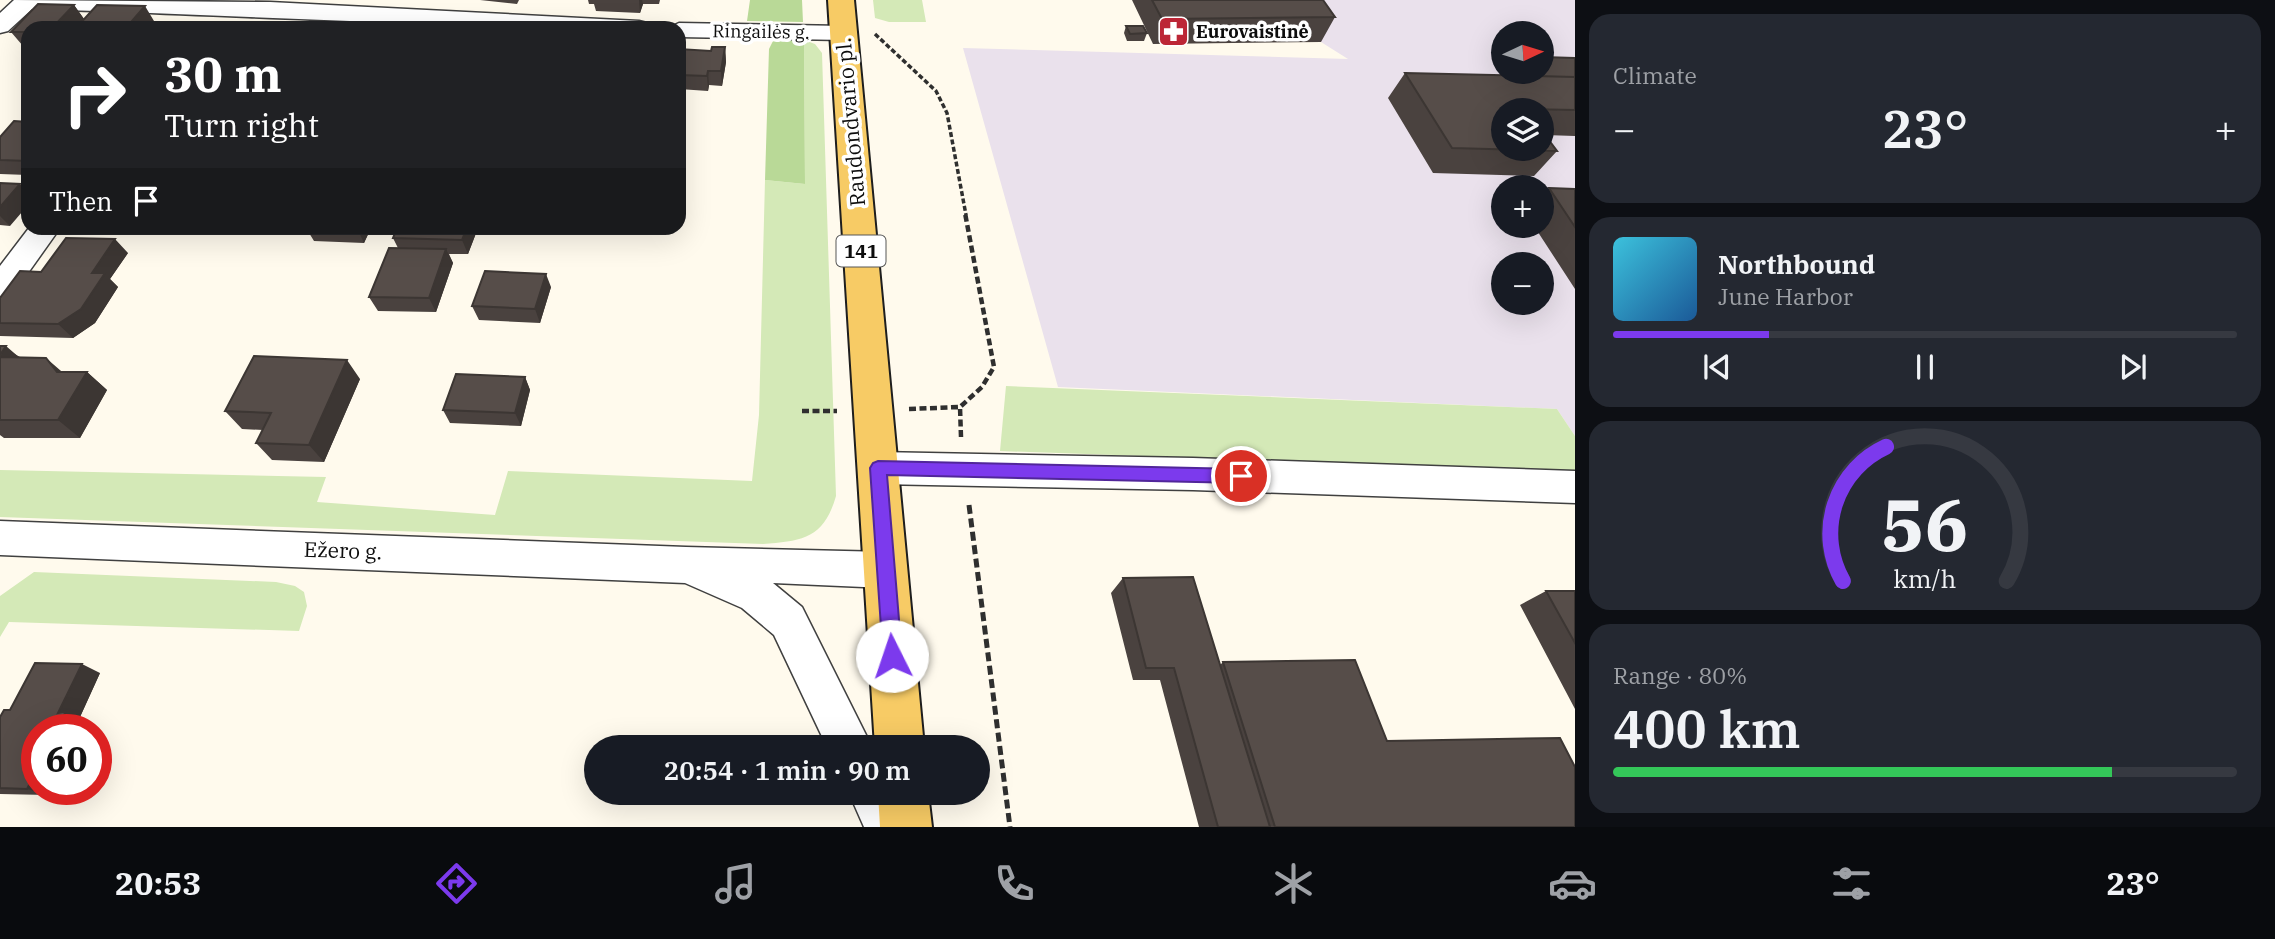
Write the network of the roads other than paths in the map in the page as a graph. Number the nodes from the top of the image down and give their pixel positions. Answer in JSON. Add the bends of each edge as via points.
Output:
{"nodes":[{"id":1,"x":841,"y":0,"type":"edge"},
{"id":2,"x":27,"y":1,"type":"edge"},
{"id":3,"x":205,"y":6,"type":"junction"},
{"id":4,"x":195,"y":21,"type":"edge"},
{"id":5,"x":501,"y":21,"type":"edge"},
{"id":6,"x":0,"y":26,"type":"edge"},
{"id":7,"x":686,"y":30,"type":"edge"},
{"id":8,"x":859,"y":33,"type":"junction"},
{"id":9,"x":40,"y":235,"type":"edge"},
{"id":10,"x":0,"y":289,"type":"edge"},
{"id":11,"x":878,"y":468,"type":"junction"},
{"id":12,"x":1575,"y":487,"type":"edge"},
{"id":13,"x":0,"y":538,"type":"edge"},
{"id":14,"x":686,"y":565,"type":"junction"},
{"id":15,"x":886,"y":570,"type":"junction"},
{"id":16,"x":844,"y":735,"type":"edge"},
{"id":17,"x":899,"y":735,"type":"edge"},
{"id":18,"x":878,"y":805,"type":"edge"},
{"id":19,"x":904,"y":805,"type":"edge"},
{"id":20,"x":888,"y":827,"type":"edge"},
{"id":21,"x":906,"y":827,"type":"edge"}],
"edges":[{"from":1,"to":8,"type":"main road","name":"Raudondvario pl.","number":"141"},
{"from":2,"to":3,"type":"street"},
{"from":2,"to":6,"type":"street"},
{"from":3,"to":4,"type":"street"},
{"from":3,"to":5,"type":"street"},
{"from":7,"to":8,"type":"street","name":"Ringailės g."},
{"from":8,"to":11,"type":"main road","name":"Raudondvario pl.","number":"141"},
{"from":9,"to":10,"type":"street"},
{"from":11,"to":12,"type":"street"},
{"from":11,"to":15,"type":"main road","name":"Raudondvario pl.","number":"141"},
{"from":13,"to":14,"type":"street","name":"Ežero g."},
{"from":14,"to":15,"type":"street","name":"Ežero g."},
{"from":14,"to":16,"type":"street","name":"Ežero g.","via":[[756,595],[788,621]]},
{"from":15,"to":17,"type":"main road","name":"Raudondvario pl.","number":"141"},
{"from":18,"to":20,"type":"street"},
{"from":19,"to":21,"type":"main road"}]}
